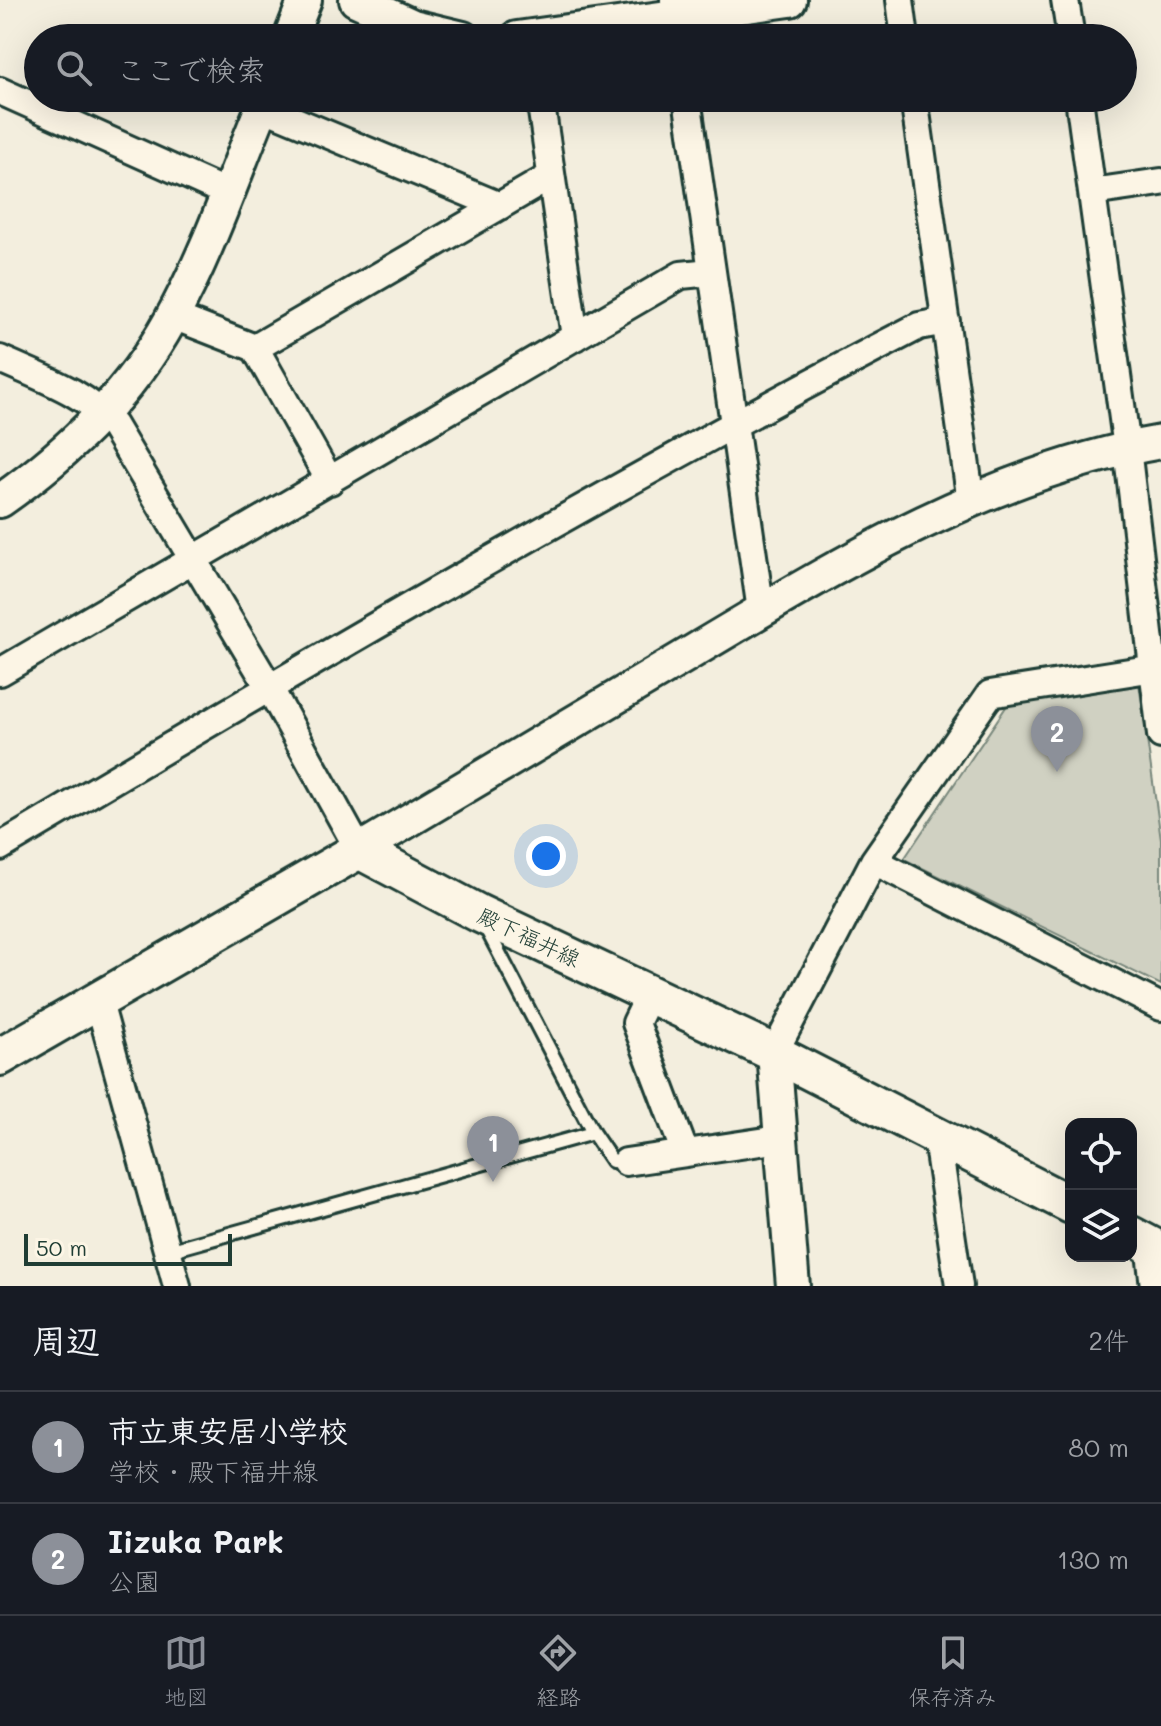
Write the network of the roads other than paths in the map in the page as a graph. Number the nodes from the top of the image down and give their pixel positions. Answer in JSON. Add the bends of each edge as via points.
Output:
{"nodes":[{"id":1,"x":305,"y":0,"type":"edge"},
{"id":2,"x":356,"y":0,"type":"edge"},
{"id":3,"x":790,"y":0,"type":"edge"},
{"id":4,"x":900,"y":0,"type":"edge"},
{"id":5,"x":1065,"y":0,"type":"edge"},
{"id":6,"x":676,"y":18,"type":"edge"},
{"id":7,"x":296,"y":24,"type":"edge"},
{"id":8,"x":409,"y":24,"type":"edge"},
{"id":9,"x":632,"y":24,"type":"edge"},
{"id":10,"x":903,"y":24,"type":"edge"},
{"id":11,"x":1069,"y":24,"type":"edge"},
{"id":12,"x":0,"y":91,"type":"edge"},
{"id":13,"x":24,"y":102,"type":"edge"},
{"id":14,"x":47,"y":112,"type":"edge"},
{"id":15,"x":260,"y":112,"type":"edge"},
{"id":16,"x":287,"y":112,"type":"edge"},
{"id":17,"x":542,"y":112,"type":"edge"},
{"id":18,"x":689,"y":112,"type":"edge"},
{"id":19,"x":916,"y":112,"type":"edge"},
{"id":20,"x":1081,"y":112,"type":"edge"},
{"id":21,"x":551,"y":176,"type":"junction"},
{"id":22,"x":1161,"y":182,"type":"edge"},
{"id":23,"x":1092,"y":192,"type":"junction"},
{"id":24,"x":227,"y":193,"type":"junction"},
{"id":25,"x":500,"y":206,"type":"junction"},
{"id":26,"x":711,"y":272,"type":"junction"},
{"id":27,"x":173,"y":316,"type":"junction"},
{"id":28,"x":946,"y":321,"type":"junction"},
{"id":29,"x":575,"y":337,"type":"junction"},
{"id":30,"x":255,"y":348,"type":"junction"},
{"id":31,"x":0,"y":359,"type":"edge"},
{"id":32,"x":103,"y":413,"type":"junction"},
{"id":33,"x":733,"y":422,"type":"junction"},
{"id":34,"x":1161,"y":442,"type":"edge"},
{"id":35,"x":1127,"y":448,"type":"junction"},
{"id":36,"x":330,"y":481,"type":"junction"},
{"id":37,"x":0,"y":501,"type":"edge"},
{"id":38,"x":971,"y":502,"type":"junction"},
{"id":39,"x":192,"y":559,"type":"junction"},
{"id":40,"x":761,"y":611,"type":"junction"},
{"id":41,"x":1156,"y":668,"type":"edge"},
{"id":42,"x":0,"y":672,"type":"edge"},
{"id":43,"x":269,"y":687,"type":"junction"},
{"id":44,"x":1161,"y":735,"type":"edge"},
{"id":45,"x":0,"y":847,"type":"edge"},
{"id":46,"x":359,"y":850,"type":"junction"},
{"id":47,"x":874,"y":861,"type":"junction"},
{"id":48,"x":478,"y":913,"type":"junction"},
{"id":49,"x":650,"y":994,"type":"junction"},
{"id":50,"x":98,"y":999,"type":"junction"},
{"id":51,"x":1161,"y":1007,"type":"edge"},
{"id":52,"x":774,"y":1053,"type":"junction"},
{"id":53,"x":0,"y":1057,"type":"edge"},
{"id":54,"x":593,"y":1133,"type":"junction"},
{"id":55,"x":780,"y":1139,"type":"junction"},
{"id":56,"x":937,"y":1139,"type":"junction"},
{"id":57,"x":685,"y":1153,"type":"junction"},
{"id":58,"x":626,"y":1162,"type":"joint"},
{"id":59,"x":1065,"y":1202,"type":"edge"},
{"id":60,"x":1147,"y":1243,"type":"edge"},
{"id":61,"x":168,"y":1251,"type":"junction"},
{"id":62,"x":177,"y":1286,"type":"edge"},
{"id":63,"x":793,"y":1286,"type":"edge"},
{"id":64,"x":959,"y":1286,"type":"edge"},
{"id":65,"x":1154,"y":1286,"type":"edge"}],
"edges":[{"from":1,"to":7,"type":"street"},
{"from":2,"to":8,"type":"street"},
{"from":3,"to":6,"type":"street"},
{"from":4,"to":10,"type":"street"},
{"from":5,"to":11,"type":"street"},
{"from":6,"to":9,"type":"street"},
{"from":12,"to":13,"type":"street"},
{"from":14,"to":24,"type":"street"},
{"from":15,"to":24,"type":"street"},
{"from":16,"to":25,"type":"street"},
{"from":17,"to":21,"type":"street"},
{"from":18,"to":26,"type":"street"},
{"from":19,"to":28,"type":"street"},
{"from":20,"to":23,"type":"street"},
{"from":21,"to":25,"type":"street"},
{"from":21,"to":29,"type":"street"},
{"from":22,"to":23,"type":"street"},
{"from":23,"to":35,"type":"street"},
{"from":24,"to":27,"type":"street"},
{"from":25,"to":30,"type":"street"},
{"from":26,"to":29,"type":"street","via":[[681,275]]},
{"from":26,"to":33,"type":"street"},
{"from":27,"to":30,"type":"street"},
{"from":27,"to":32,"type":"street"},
{"from":28,"to":33,"type":"street","via":[[919,326]]},
{"from":28,"to":38,"type":"street"},
{"from":29,"to":36,"type":"street"},
{"from":30,"to":36,"type":"street"},
{"from":31,"to":32,"type":"street","via":[[70,391]]},
{"from":32,"to":37,"type":"street"},
{"from":32,"to":39,"type":"street"},
{"from":33,"to":40,"type":"street"},
{"from":33,"to":43,"type":"street"},
{"from":34,"to":35,"type":"street"},
{"from":35,"to":38,"type":"street"},
{"from":35,"to":41,"type":"street"},
{"from":36,"to":39,"type":"street"},
{"from":38,"to":40,"type":"street"},
{"from":39,"to":42,"type":"street"},
{"from":39,"to":43,"type":"street"},
{"from":40,"to":46,"type":"street"},
{"from":41,"to":44,"type":"street"},
{"from":41,"to":47,"type":"street","via":[[990,694]]},
{"from":43,"to":45,"type":"street"},
{"from":43,"to":46,"type":"street"},
{"from":46,"to":48,"type":"main road","name":"殿下福井線"},
{"from":46,"to":50,"type":"main road"},
{"from":47,"to":51,"type":"street"},
{"from":47,"to":52,"type":"street"},
{"from":48,"to":49,"type":"main road","name":"殿下福井線"},
{"from":48,"to":54,"type":"lane"},
{"from":49,"to":52,"type":"main road","name":"殿下福井線"},
{"from":49,"to":57,"type":"street","via":[[636,1023]]},
{"from":50,"to":53,"type":"main road"},
{"from":50,"to":61,"type":"street"},
{"from":52,"to":55,"type":"street"},
{"from":52,"to":56,"type":"main road","name":"殿下福井線"},
{"from":54,"to":58,"type":"lane","via":[[612,1161]]},
{"from":54,"to":61,"type":"lane"},
{"from":55,"to":57,"type":"street"},
{"from":55,"to":63,"type":"street"},
{"from":56,"to":59,"type":"main road","name":"殿下福井線"},
{"from":56,"to":64,"type":"street"},
{"from":57,"to":58,"type":"street"},
{"from":60,"to":65,"type":"street"},
{"from":61,"to":62,"type":"street"}]}
